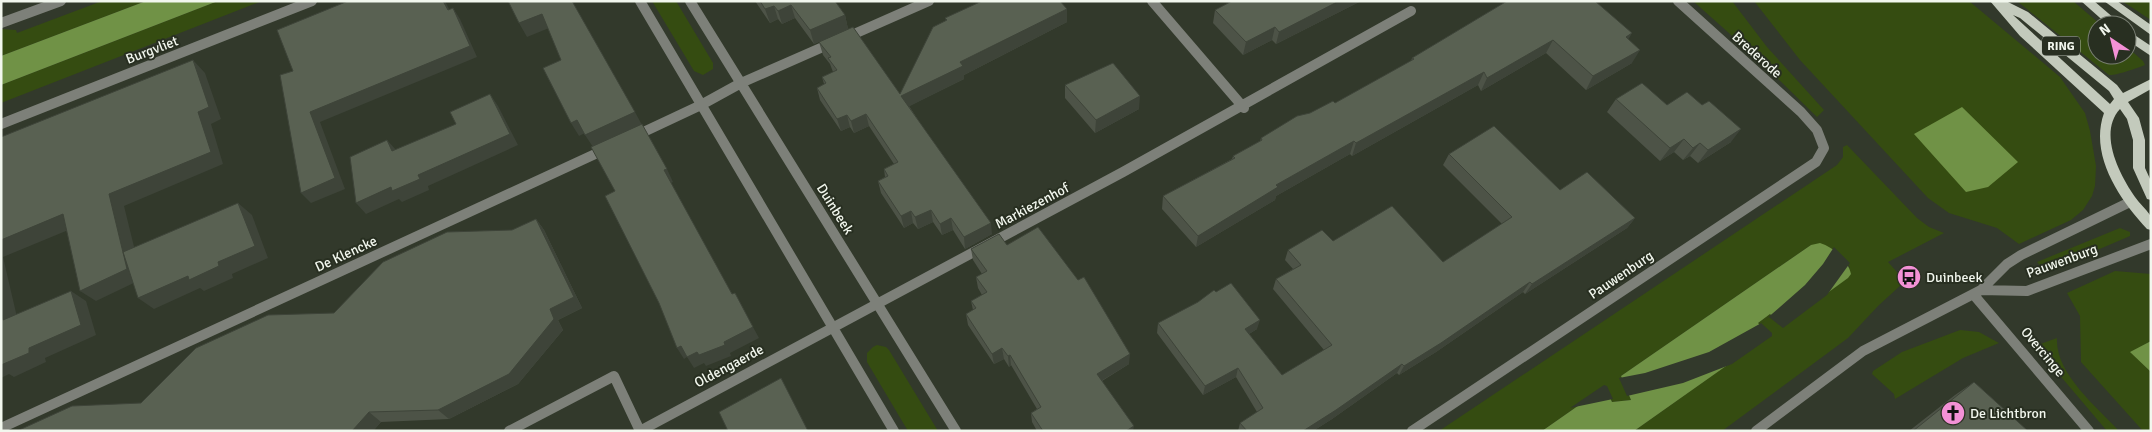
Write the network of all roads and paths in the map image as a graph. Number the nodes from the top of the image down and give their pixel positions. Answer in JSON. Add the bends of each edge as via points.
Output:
{"nodes":[{"id":1,"x":61,"y":1,"type":"edge"},
{"id":2,"x":312,"y":1,"type":"edge"},
{"id":3,"x":640,"y":1,"type":"edge"},
{"id":4,"x":690,"y":1,"type":"edge"},
{"id":5,"x":929,"y":1,"type":"edge"},
{"id":6,"x":1152,"y":1,"type":"edge"},
{"id":7,"x":1678,"y":1,"type":"edge"},
{"id":8,"x":1994,"y":1,"type":"edge"},
{"id":9,"x":2086,"y":1,"type":"edge"},
{"id":10,"x":2109,"y":1,"type":"edge"},
{"id":11,"x":1411,"y":11,"type":"dead end"},
{"id":12,"x":2104,"y":15,"type":"edge"},
{"id":13,"x":1,"y":23,"type":"edge"},
{"id":14,"x":2151,"y":31,"type":"edge"},
{"id":15,"x":2137,"y":42,"type":"edge"},
{"id":16,"x":2151,"y":52,"type":"edge"},
{"id":17,"x":741,"y":83,"type":"junction"},
{"id":18,"x":2151,"y":84,"type":"edge"},
{"id":19,"x":2122,"y":100,"type":"junction"},
{"id":20,"x":701,"y":105,"type":"junction"},
{"id":21,"x":1244,"y":108,"type":"junction"},
{"id":22,"x":2111,"y":113,"type":"junction"},
{"id":23,"x":1,"y":124,"type":"edge"},
{"id":24,"x":1817,"y":130,"type":"joint"},
{"id":25,"x":2151,"y":196,"type":"edge"},
{"id":26,"x":2130,"y":202,"type":"junction"},
{"id":27,"x":2151,"y":225,"type":"edge"},
{"id":28,"x":2151,"y":244,"type":"edge"},
{"id":29,"x":1977,"y":292,"type":"junction"},
{"id":30,"x":878,"y":305,"type":"junction"},
{"id":31,"x":833,"y":328,"type":"junction"},
{"id":32,"x":1,"y":428,"type":"edge"},
{"id":33,"x":509,"y":431,"type":"edge"},
{"id":34,"x":640,"y":431,"type":"edge"},
{"id":35,"x":894,"y":431,"type":"edge"},
{"id":36,"x":956,"y":431,"type":"edge"},
{"id":37,"x":1412,"y":431,"type":"edge"},
{"id":38,"x":1756,"y":431,"type":"edge"},
{"id":39,"x":2089,"y":431,"type":"edge"}],
"edges":[{"from":1,"to":13,"type":"street"},
{"from":2,"to":23,"type":"street","name":"Burgvliet"},
{"from":3,"to":20,"type":"street"},
{"from":4,"to":17,"type":"street","name":"Duinbeek"},
{"from":5,"to":17,"type":"street"},
{"from":6,"to":21,"type":"street"},
{"from":7,"to":24,"type":"street","name":"Brederode"},
{"from":8,"to":19,"type":"main road","number":"RING","via":[[2024,15],[2112,88]]},
{"from":8,"to":22,"type":"main road","number":"RING","via":[[2013,24],[2088,88]]},
{"from":9,"to":12,"type":"main road"},
{"from":10,"to":14,"type":"main road"},
{"from":11,"to":21,"type":"street","name":"Markiezenhof"},
{"from":15,"to":16,"type":"main road"},
{"from":17,"to":20,"type":"street"},
{"from":17,"to":30,"type":"street","name":"Duinbeek"},
{"from":18,"to":19,"type":"main road"},
{"from":19,"to":22,"type":"main road"},
{"from":19,"to":25,"type":"main road","number":"RING","via":[[2133,118],[2139,168]]},
{"from":20,"to":31,"type":"street"},
{"from":20,"to":32,"type":"street","name":"De Klencke"},
{"from":21,"to":30,"type":"street","name":"Markiezenhof"},
{"from":22,"to":26,"type":"main road","via":[[2106,125],[2108,152],[2118,181]]},
{"from":24,"to":37,"type":"street","name":"Pauwenburg","via":[[1824,148],[1816,162]]},
{"from":26,"to":27,"type":"main road"},
{"from":26,"to":29,"type":"street","name":"Pauwenburg","via":[[2007,264]]},
{"from":28,"to":29,"type":"street","name":"Pauwenburg","via":[[2027,291]]},
{"from":29,"to":38,"type":"street","name":"Pauwenburg","via":[[1863,351]]},
{"from":29,"to":39,"type":"street","name":"Overcinge"},
{"from":30,"to":31,"type":"street","name":"Markiezenhof"},
{"from":30,"to":36,"type":"street","name":"Duinbeek"},
{"from":31,"to":34,"type":"street","name":"Oldengaerde"},
{"from":31,"to":35,"type":"street"},
{"from":33,"to":34,"type":"street","name":"Oldengaerde","via":[[614,376]]}]}
